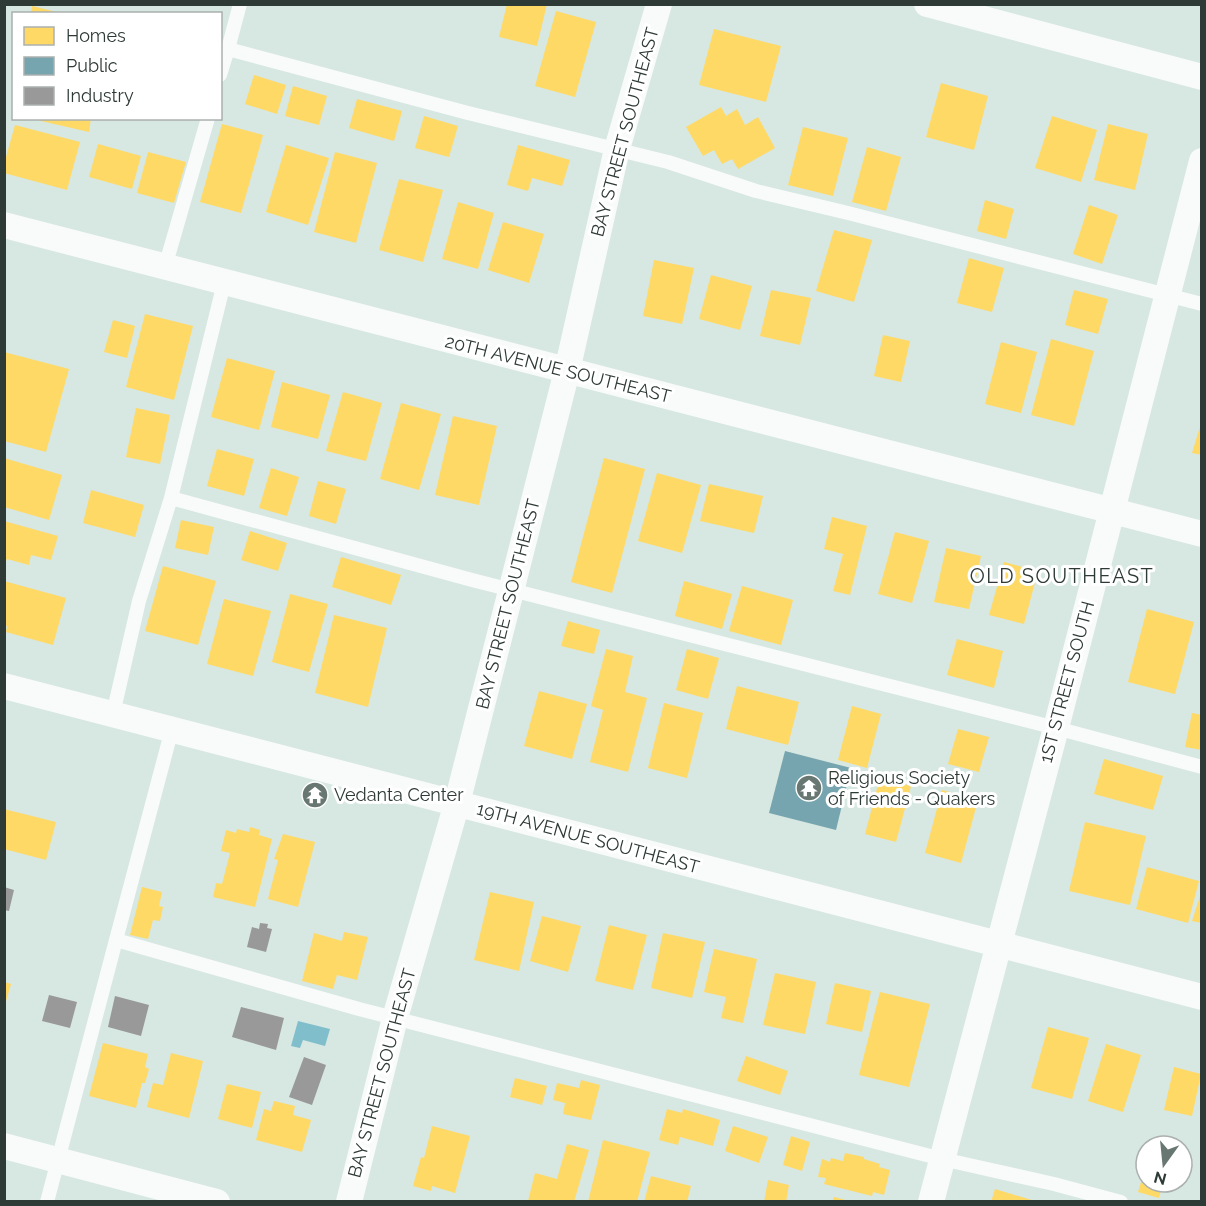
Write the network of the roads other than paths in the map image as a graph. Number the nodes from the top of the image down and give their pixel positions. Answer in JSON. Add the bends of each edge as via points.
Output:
{"nodes":[{"id":1,"x":240,"y":4,"type":"edge"},
{"id":2,"x":659,"y":4,"type":"edge"},
{"id":3,"x":927,"y":4,"type":"edge"},
{"id":4,"x":228,"y":49,"type":"junction"},
{"id":5,"x":222,"y":68,"type":"edge"},
{"id":6,"x":1202,"y":77,"type":"edge"},
{"id":7,"x":207,"y":120,"type":"edge"},
{"id":8,"x":617,"y":149,"type":"junction"},
{"id":9,"x":1202,"y":161,"type":"edge"},
{"id":10,"x":4,"y":225,"type":"edge"},
{"id":11,"x":165,"y":267,"type":"junction"},
{"id":12,"x":224,"y":283,"type":"junction"},
{"id":13,"x":1168,"y":296,"type":"junction"},
{"id":14,"x":1202,"y":304,"type":"edge"},
{"id":15,"x":567,"y":371,"type":"junction"},
{"id":16,"x":171,"y":498,"type":"junction"},
{"id":17,"x":1111,"y":511,"type":"junction"},
{"id":18,"x":1202,"y":534,"type":"edge"},
{"id":19,"x":511,"y":591,"type":"junction"},
{"id":20,"x":4,"y":686,"type":"edge"},
{"id":21,"x":113,"y":714,"type":"junction"},
{"id":22,"x":1056,"y":728,"type":"junction"},
{"id":23,"x":172,"y":729,"type":"junction"},
{"id":24,"x":1202,"y":767,"type":"edge"},
{"id":25,"x":457,"y":803,"type":"junction"},
{"id":26,"x":116,"y":940,"type":"junction"},
{"id":27,"x":997,"y":944,"type":"junction"},
{"id":28,"x":1202,"y":997,"type":"edge"},
{"id":29,"x":395,"y":1018,"type":"junction"},
{"id":30,"x":4,"y":1146,"type":"edge"},
{"id":31,"x":942,"y":1159,"type":"junction"},
{"id":32,"x":57,"y":1160,"type":"junction"},
{"id":33,"x":47,"y":1202,"type":"edge"},
{"id":34,"x":218,"y":1202,"type":"edge"},
{"id":35,"x":349,"y":1202,"type":"edge"},
{"id":36,"x":931,"y":1202,"type":"edge"},
{"id":37,"x":1121,"y":1202,"type":"edge"}],
"edges":[{"from":1,"to":4,"type":"lane"},
{"from":2,"to":8,"type":"street","name":"BAY STREET SOUTHEAST"},
{"from":3,"to":6,"type":"street"},
{"from":4,"to":5,"type":"lane"},
{"from":4,"to":8,"type":"lane"},
{"from":7,"to":11,"type":"lane"},
{"from":8,"to":13,"type":"lane","via":[[756,192]]},
{"from":8,"to":15,"type":"street","name":"BAY STREET SOUTHEAST"},
{"from":9,"to":13,"type":"street","name":"1ST STREET SOUTH"},
{"from":10,"to":11,"type":"street","name":"20TH AVENUE SOUTHEAST"},
{"from":11,"to":12,"type":"street","name":"20TH AVENUE SOUTHEAST"},
{"from":12,"to":15,"type":"street","name":"20TH AVENUE SOUTHEAST"},
{"from":12,"to":16,"type":"lane"},
{"from":13,"to":14,"type":"lane"},
{"from":13,"to":17,"type":"street","name":"1ST STREET SOUTH"},
{"from":15,"to":17,"type":"street","name":"20TH AVENUE SOUTHEAST"},
{"from":15,"to":19,"type":"street","name":"BAY STREET SOUTHEAST"},
{"from":16,"to":19,"type":"lane"},
{"from":16,"to":21,"type":"lane","via":[[139,601]]},
{"from":17,"to":18,"type":"street","name":"20TH AVENUE SOUTHEAST"},
{"from":17,"to":22,"type":"street","name":"1ST STREET SOUTH"},
{"from":19,"to":22,"type":"lane"},
{"from":19,"to":25,"type":"street","name":"BAY STREET SOUTHEAST"},
{"from":20,"to":21,"type":"street","name":"19TH AVENUE SOUTHEAST"},
{"from":21,"to":23,"type":"street","name":"19TH AVENUE SOUTHEAST"},
{"from":22,"to":24,"type":"lane"},
{"from":22,"to":27,"type":"street","name":"1ST STREET SOUTH"},
{"from":23,"to":25,"type":"street","name":"19TH AVENUE SOUTHEAST"},
{"from":23,"to":26,"type":"lane"},
{"from":25,"to":27,"type":"street","name":"19TH AVENUE SOUTHEAST"},
{"from":25,"to":29,"type":"street","name":"BAY STREET SOUTHEAST"},
{"from":26,"to":29,"type":"lane"},
{"from":26,"to":32,"type":"lane"},
{"from":27,"to":28,"type":"street","name":"19TH AVENUE SOUTHEAST"},
{"from":27,"to":31,"type":"street","name":"1ST STREET SOUTH"},
{"from":29,"to":31,"type":"lane"},
{"from":29,"to":35,"type":"street","name":"BAY STREET SOUTHEAST"},
{"from":30,"to":32,"type":"street"},
{"from":31,"to":36,"type":"street","name":"1ST STREET SOUTH"},
{"from":31,"to":37,"type":"lane"},
{"from":32,"to":33,"type":"lane"},
{"from":32,"to":34,"type":"street"}]}
